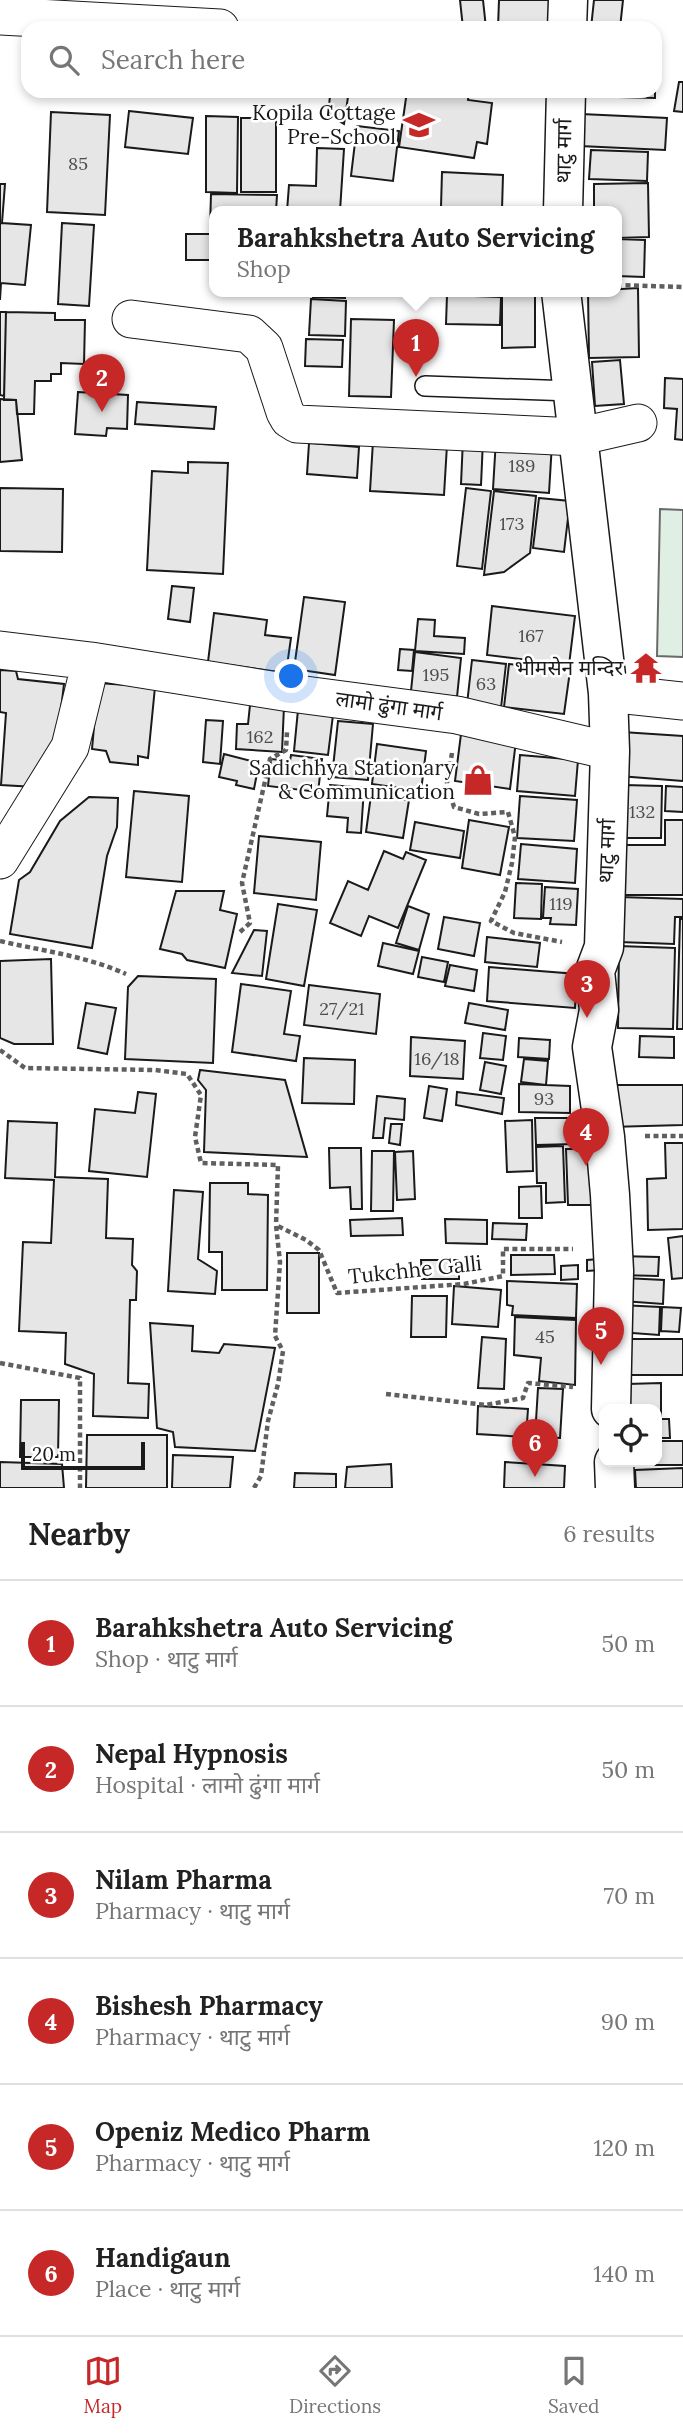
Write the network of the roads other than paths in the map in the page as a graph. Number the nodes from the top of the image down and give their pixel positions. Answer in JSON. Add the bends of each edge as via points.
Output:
{"nodes":[{"id":1,"x":568,"y":0,"type":"edge"},
{"id":2,"x":0,"y":16,"type":"edge"},
{"id":3,"x":92,"y":21,"type":"edge"},
{"id":4,"x":567,"y":21,"type":"edge"},
{"id":5,"x":566,"y":98,"type":"edge"},
{"id":6,"x":563,"y":206,"type":"edge"},
{"id":7,"x":562,"y":297,"type":"edge"},
{"id":8,"x":131,"y":319,"type":"dead end"},
{"id":9,"x":425,"y":386,"type":"dead end"},
{"id":10,"x":572,"y":391,"type":"junction"},
{"id":11,"x":638,"y":424,"type":"dead end"},
{"id":12,"x":577,"y":437,"type":"junction"},
{"id":13,"x":0,"y":650,"type":"edge"},
{"id":14,"x":91,"y":661,"type":"junction"},
{"id":15,"x":608,"y":694,"type":"junction"},
{"id":16,"x":683,"y":701,"type":"edge"},
{"id":17,"x":610,"y":751,"type":"junction"},
{"id":18,"x":0,"y":860,"type":"edge"},
{"id":19,"x":611,"y":1404,"type":"edge"},
{"id":20,"x":614,"y":1467,"type":"edge"},
{"id":21,"x":615,"y":1488,"type":"edge"}],
"edges":[{"from":1,"to":4,"type":"main road"},
{"from":2,"to":3,"type":"street"},
{"from":5,"to":6,"type":"main road","name":"थाटु मार्ग"},
{"from":7,"to":10,"type":"main road","name":"थाटु मार्ग"},
{"from":8,"to":12,"type":"street","via":[[249,334],[264,348],[285,412],[297,424]]},
{"from":9,"to":10,"type":"lane"},
{"from":10,"to":12,"type":"main road","name":"थाटु मार्ग"},
{"from":11,"to":12,"type":"street"},
{"from":12,"to":15,"type":"main road","name":"थाटु मार्ग"},
{"from":13,"to":14,"type":"street","name":"लामो ढुंगा मार्ग"},
{"from":14,"to":17,"type":"street","name":"लामो ढुंगा मार्ग","via":[[457,715]]},
{"from":14,"to":18,"type":"street","via":[[70,747]]},
{"from":15,"to":16,"type":"street"},
{"from":15,"to":17,"type":"main road","name":"थाटु मार्ग"},
{"from":17,"to":19,"type":"main road","name":"थाटु मार्ग","via":[[604,947],[595,971],[599,1010],[592,1047],[605,1137],[614,1271]]},
{"from":20,"to":21,"type":"main road"}]}
